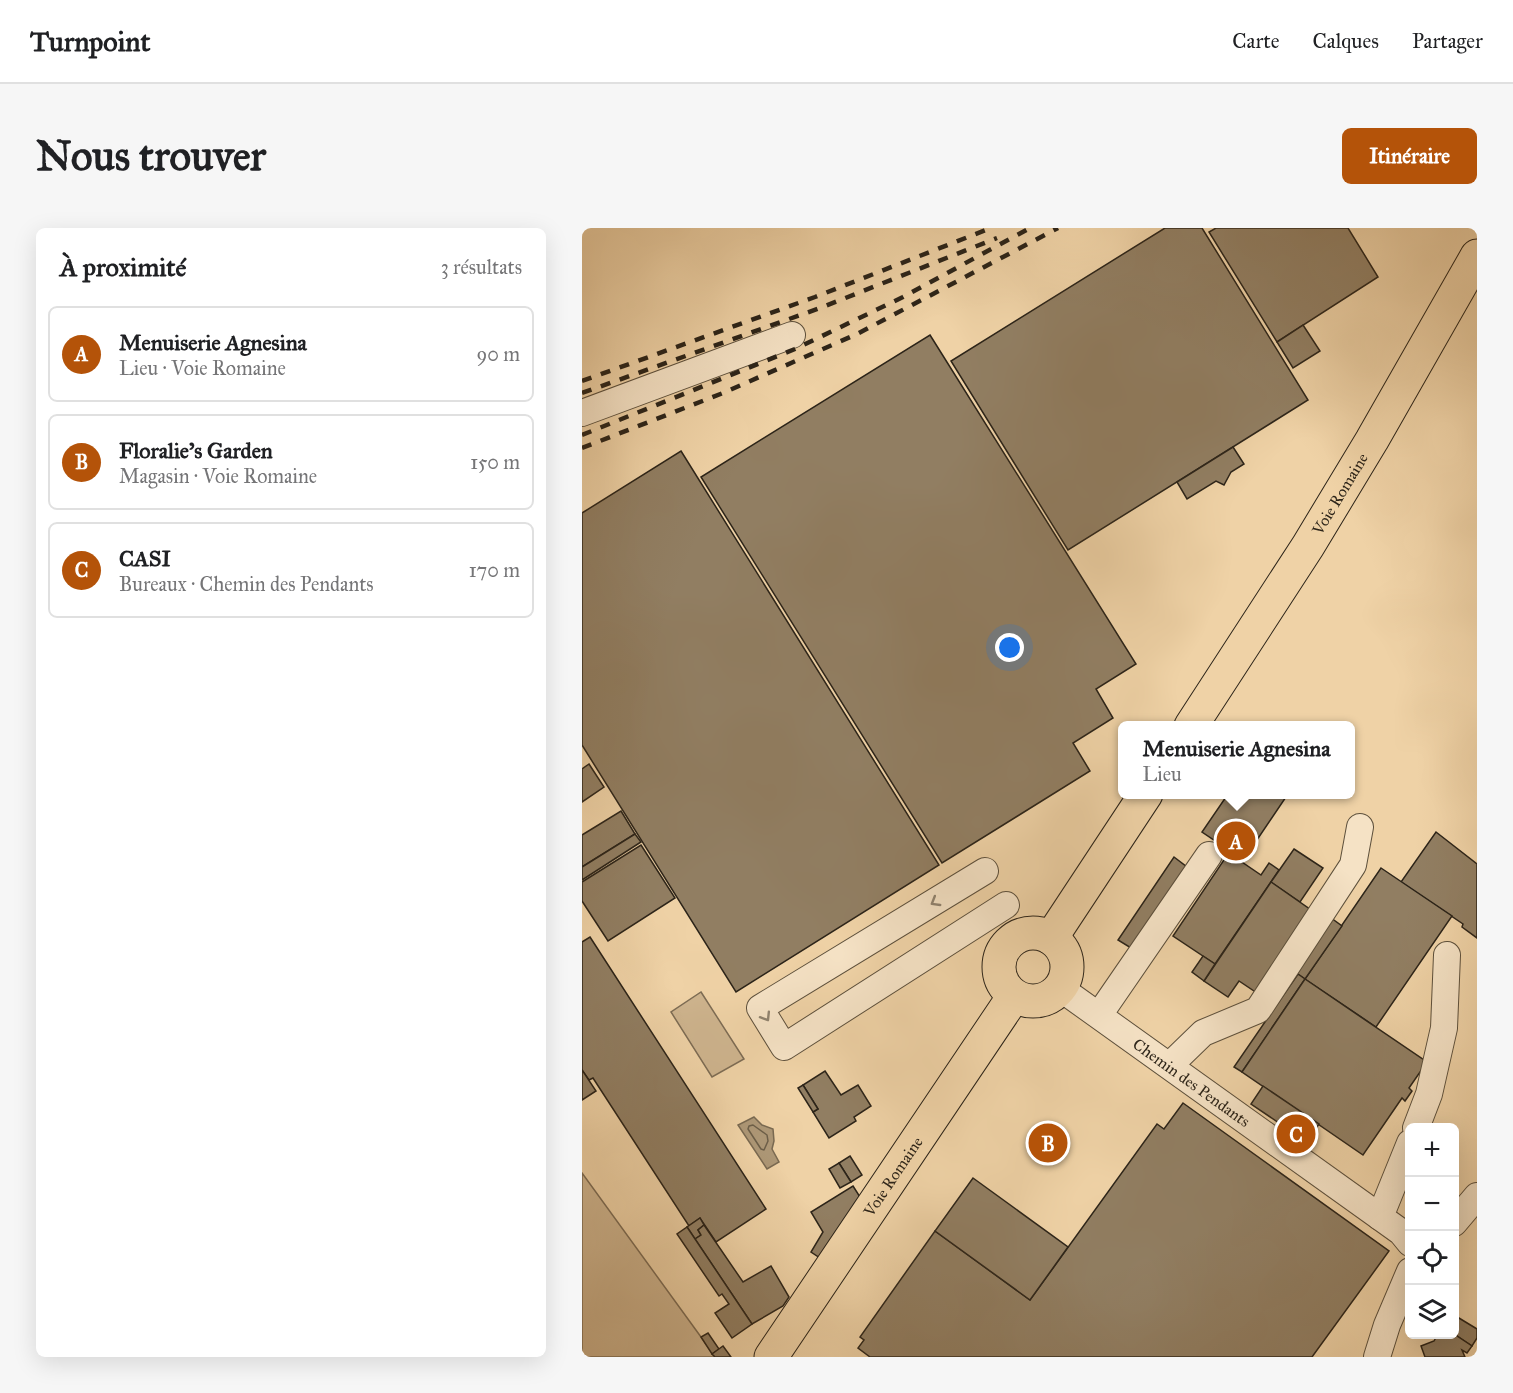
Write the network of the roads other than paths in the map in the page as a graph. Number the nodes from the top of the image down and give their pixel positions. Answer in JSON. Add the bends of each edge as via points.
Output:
{"nodes":[{"id":1,"x":1477,"y":256,"type":"edge"},
{"id":2,"x":792,"y":335,"type":"dead end"},
{"id":3,"x":582,"y":413,"type":"edge"},
{"id":4,"x":1194,"y":721,"type":"edge"},
{"id":5,"x":1143,"y":799,"type":"edge"},
{"id":6,"x":1360,"y":827,"type":"dead end"},
{"id":7,"x":1209,"y":855,"type":"dead end"},
{"id":8,"x":985,"y":871,"type":"dead end"},
{"id":9,"x":1006,"y":905,"type":"dead end"},
{"id":10,"x":1051,"y":939,"type":"junction"},
{"id":11,"x":1447,"y":955,"type":"dead end"},
{"id":12,"x":1060,"y":988,"type":"junction"},
{"id":13,"x":1014,"y":996,"type":"junction"},
{"id":14,"x":1099,"y":1015,"type":"junction"},
{"id":15,"x":1170,"y":1065,"type":"junction"},
{"id":16,"x":1418,"y":1123,"type":"edge"},
{"id":17,"x":1405,"y":1155,"type":"edge"},
{"id":18,"x":1477,"y":1196,"type":"edge"},
{"id":19,"x":1380,"y":1217,"type":"junction"},
{"id":20,"x":1459,"y":1218,"type":"edge"},
{"id":21,"x":1405,"y":1237,"type":"edge"},
{"id":22,"x":1405,"y":1284,"type":"edge"},
{"id":23,"x":771,"y":1357,"type":"edge"},
{"id":24,"x":1377,"y":1357,"type":"edge"}],
"edges":[{"from":1,"to":4,"type":"main road","name":"Voie Romaine","via":[[1320,527]]},
{"from":2,"to":3,"type":"street"},
{"from":5,"to":10,"type":"main road"},
{"from":6,"to":15,"type":"street","via":[[1353,865],[1258,1010],[1203,1032]]},
{"from":7,"to":14,"type":"street"},
{"from":8,"to":9,"type":"street","one_way":true,"via":[[760,1008],[784,1047]]},
{"from":10,"to":12,"type":"main road","via":[[1060,946],[1067,966]]},
{"from":10,"to":13,"type":"main road","via":[[1043,934],[1024,934],[1005,946],[998,967],[1005,988]]},
{"from":11,"to":16,"type":"street","via":[[1444,1028],[1429,1094]]},
{"from":12,"to":13,"type":"main road","via":[[1044,999],[1023,1000]]},
{"from":12,"to":14,"type":"street","name":"Chemin des Pendants"},
{"from":13,"to":23,"type":"main road","name":"Voie Romaine"},
{"from":14,"to":15,"type":"street","name":"Chemin des Pendants"},
{"from":15,"to":19,"type":"street","name":"Chemin des Pendants"},
{"from":17,"to":19,"type":"street"},
{"from":18,"to":20,"type":"street"},
{"from":19,"to":21,"type":"street","name":"Chemin des Pendants"},
{"from":22,"to":24,"type":"street"}]}
